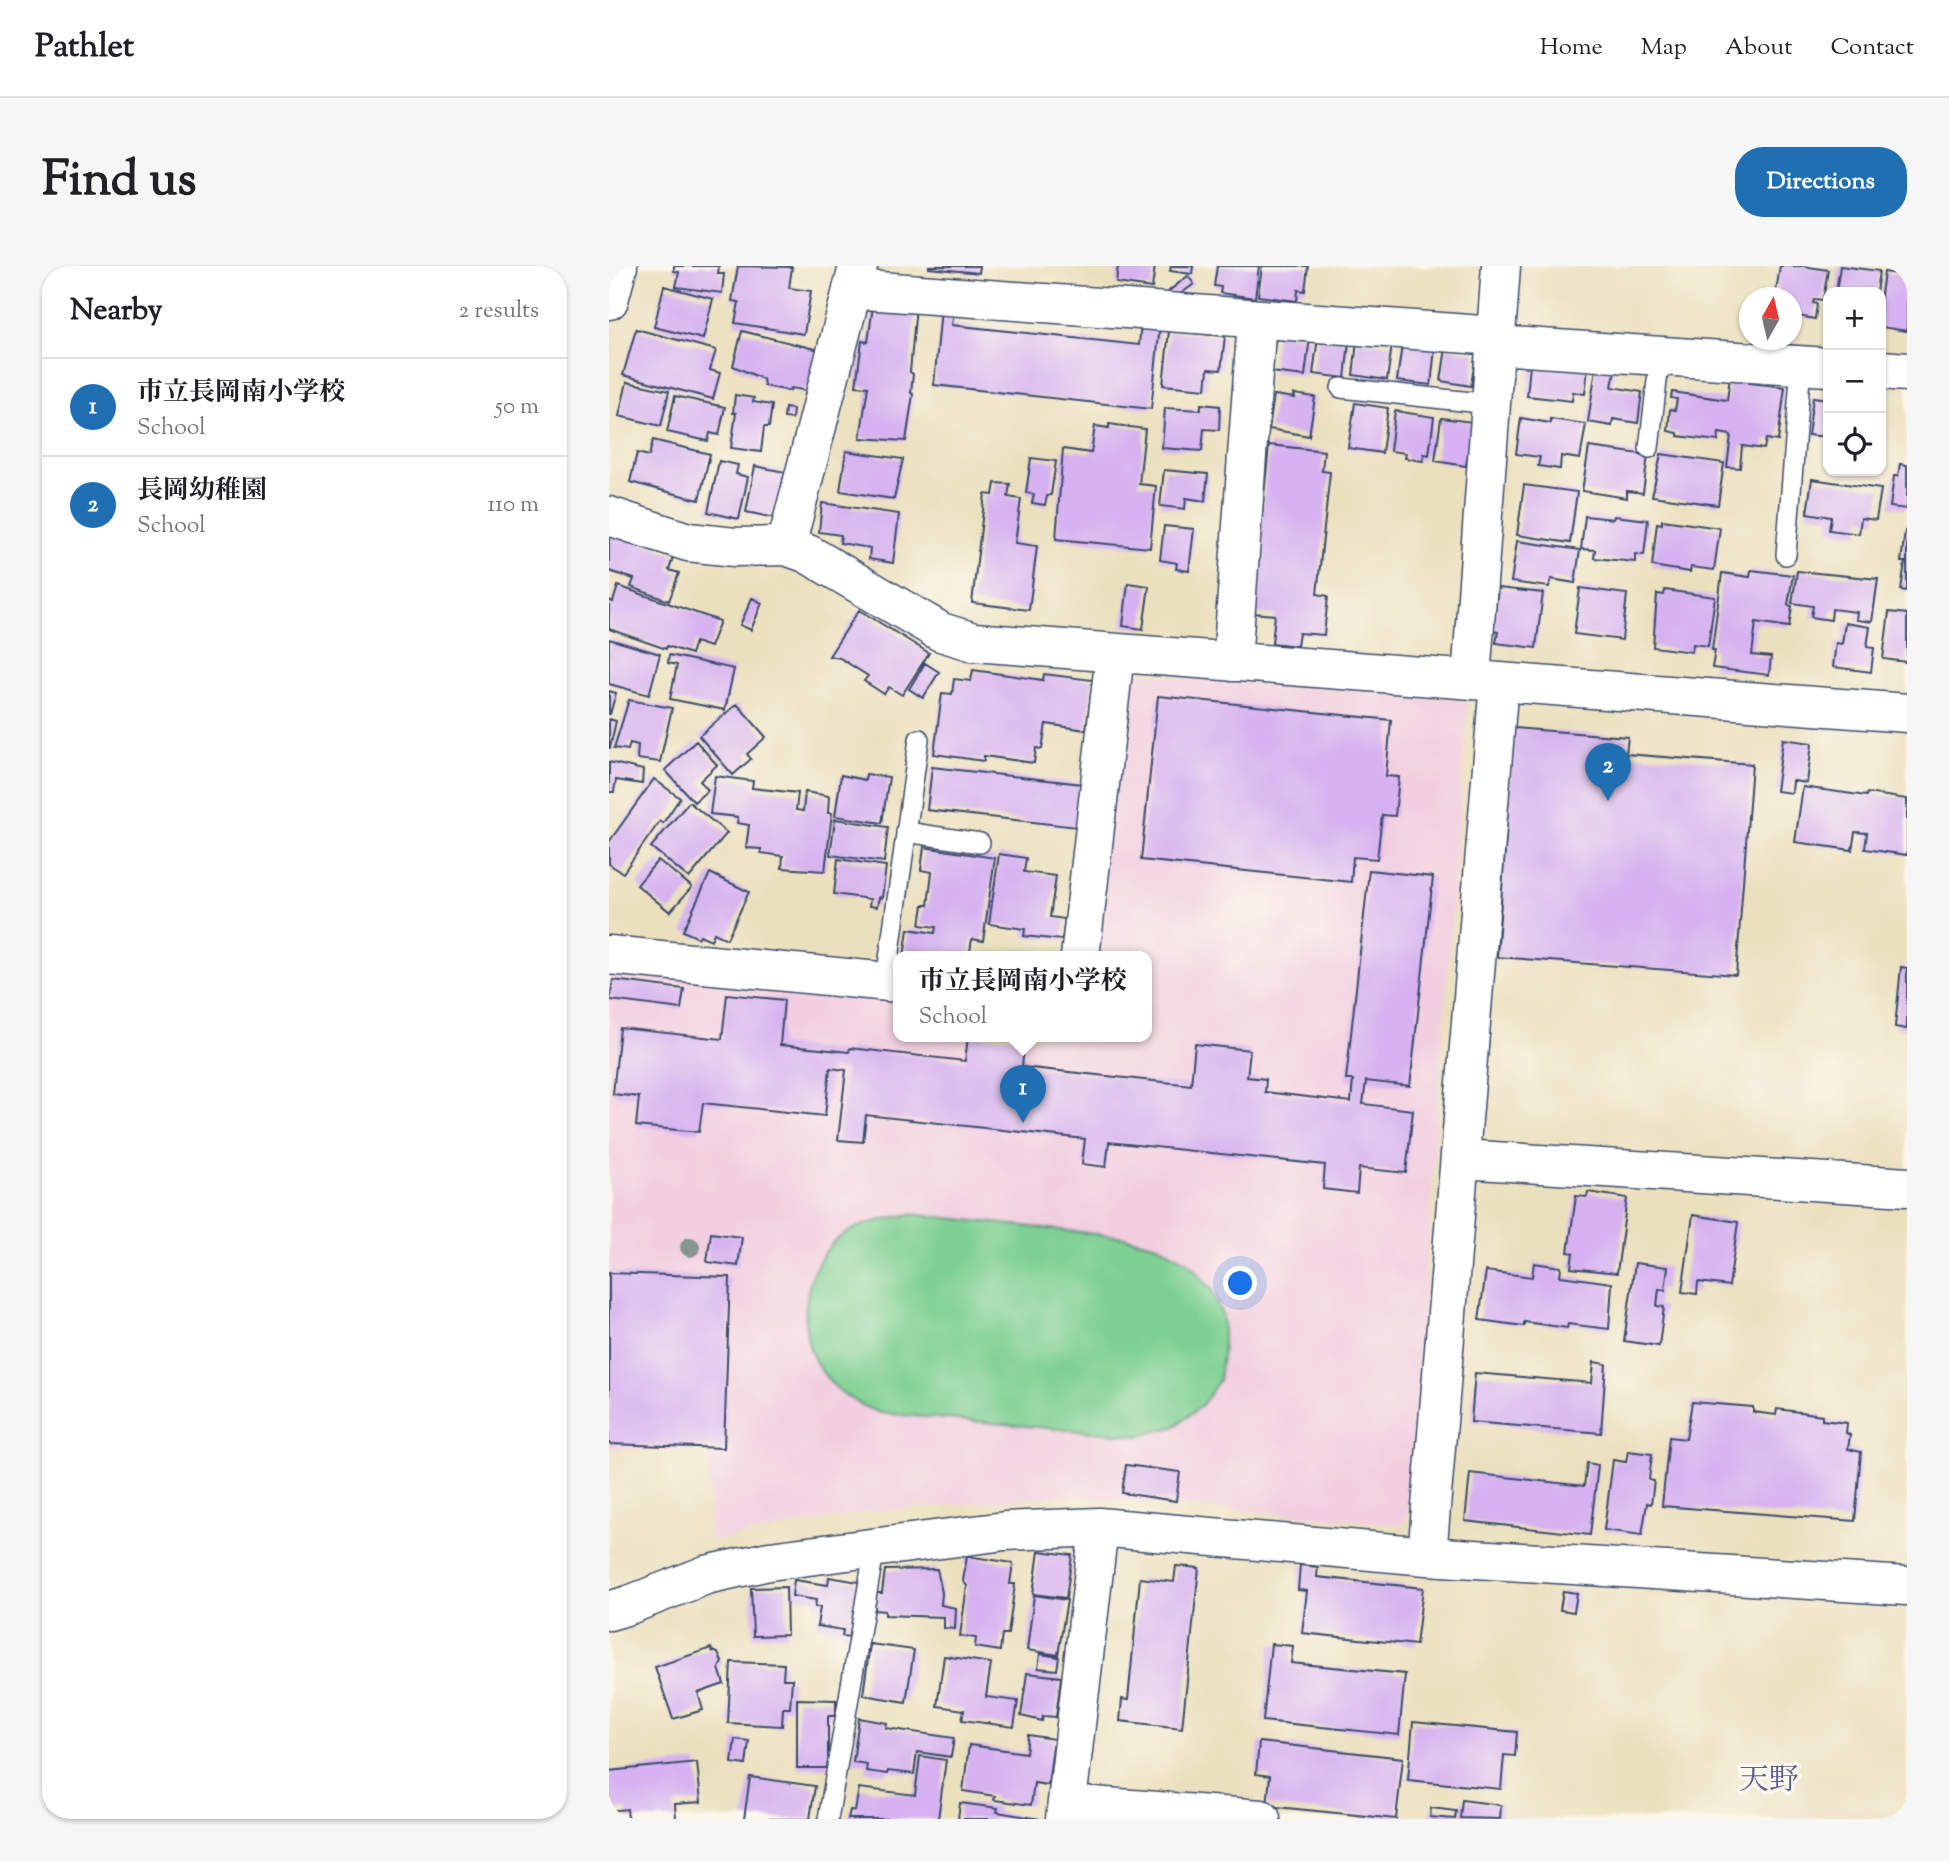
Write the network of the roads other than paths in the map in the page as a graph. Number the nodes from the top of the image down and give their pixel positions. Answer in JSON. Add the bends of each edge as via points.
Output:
{"nodes":[{"id":1,"x":618,"y":266,"type":"edge"},
{"id":2,"x":1501,"y":266,"type":"edge"},
{"id":3,"x":855,"y":278,"type":"edge"},
{"id":4,"x":609,"y":300,"type":"edge"},
{"id":5,"x":1257,"y":318,"type":"junction"},
{"id":6,"x":1495,"y":341,"type":"junction"},
{"id":7,"x":1660,"y":356,"type":"junction"},
{"id":8,"x":1815,"y":366,"type":"edge"},
{"id":9,"x":1886,"y":370,"type":"edge"},
{"id":10,"x":1907,"y":372,"type":"edge"},
{"id":11,"x":1341,"y":388,"type":"dead end"},
{"id":12,"x":1490,"y":404,"type":"junction"},
{"id":13,"x":1649,"y":448,"type":"dead end"},
{"id":14,"x":609,"y":516,"type":"edge"},
{"id":15,"x":786,"y":546,"type":"junction"},
{"id":16,"x":1786,"y":555,"type":"dead end"},
{"id":17,"x":1115,"y":654,"type":"junction"},
{"id":18,"x":1232,"y":662,"type":"junction"},
{"id":19,"x":1485,"y":680,"type":"junction"},
{"id":20,"x":1907,"y":713,"type":"edge"},
{"id":21,"x":919,"y":739,"type":"dead end"},
{"id":22,"x":906,"y":832,"type":"junction"},
{"id":23,"x":980,"y":843,"type":"dead end"},
{"id":24,"x":896,"y":951,"type":"edge"},
{"id":25,"x":1081,"y":951,"type":"edge"},
{"id":26,"x":609,"y":955,"type":"edge"},
{"id":27,"x":893,"y":982,"type":"edge"},
{"id":28,"x":1461,"y":1159,"type":"junction"},
{"id":29,"x":1907,"y":1187,"type":"edge"},
{"id":30,"x":1099,"y":1527,"type":"junction"},
{"id":31,"x":875,"y":1546,"type":"junction"},
{"id":32,"x":1427,"y":1556,"type":"junction"},
{"id":33,"x":1907,"y":1586,"type":"edge"},
{"id":34,"x":609,"y":1611,"type":"edge"},
{"id":35,"x":1066,"y":1812,"type":"edge"},
{"id":36,"x":828,"y":1819,"type":"edge"},
{"id":37,"x":1261,"y":1819,"type":"edge"}],
"edges":[{"from":1,"to":4,"type":"street"},
{"from":2,"to":6,"type":"street"},
{"from":3,"to":5,"type":"street"},
{"from":3,"to":15,"type":"street"},
{"from":5,"to":6,"type":"street"},
{"from":5,"to":18,"type":"street"},
{"from":6,"to":7,"type":"street"},
{"from":6,"to":12,"type":"street"},
{"from":7,"to":8,"type":"street"},
{"from":7,"to":13,"type":"lane"},
{"from":8,"to":16,"type":"lane"},
{"from":9,"to":10,"type":"street"},
{"from":11,"to":12,"type":"lane"},
{"from":12,"to":19,"type":"street"},
{"from":14,"to":15,"type":"street","via":[[688,542]]},
{"from":15,"to":17,"type":"street","via":[[809,554],[941,632],[974,642]]},
{"from":17,"to":18,"type":"street"},
{"from":17,"to":25,"type":"street"},
{"from":18,"to":19,"type":"street"},
{"from":19,"to":20,"type":"street"},
{"from":19,"to":28,"type":"street"},
{"from":21,"to":22,"type":"lane"},
{"from":22,"to":23,"type":"lane"},
{"from":22,"to":24,"type":"lane"},
{"from":26,"to":27,"type":"street"},
{"from":28,"to":29,"type":"street"},
{"from":28,"to":32,"type":"street"},
{"from":30,"to":31,"type":"street","via":[[1005,1531]]},
{"from":30,"to":32,"type":"street"},
{"from":30,"to":35,"type":"street"},
{"from":31,"to":34,"type":"street","via":[[706,1574]]},
{"from":31,"to":36,"type":"lane"},
{"from":32,"to":33,"type":"street"},
{"from":35,"to":37,"type":"street"}]}
